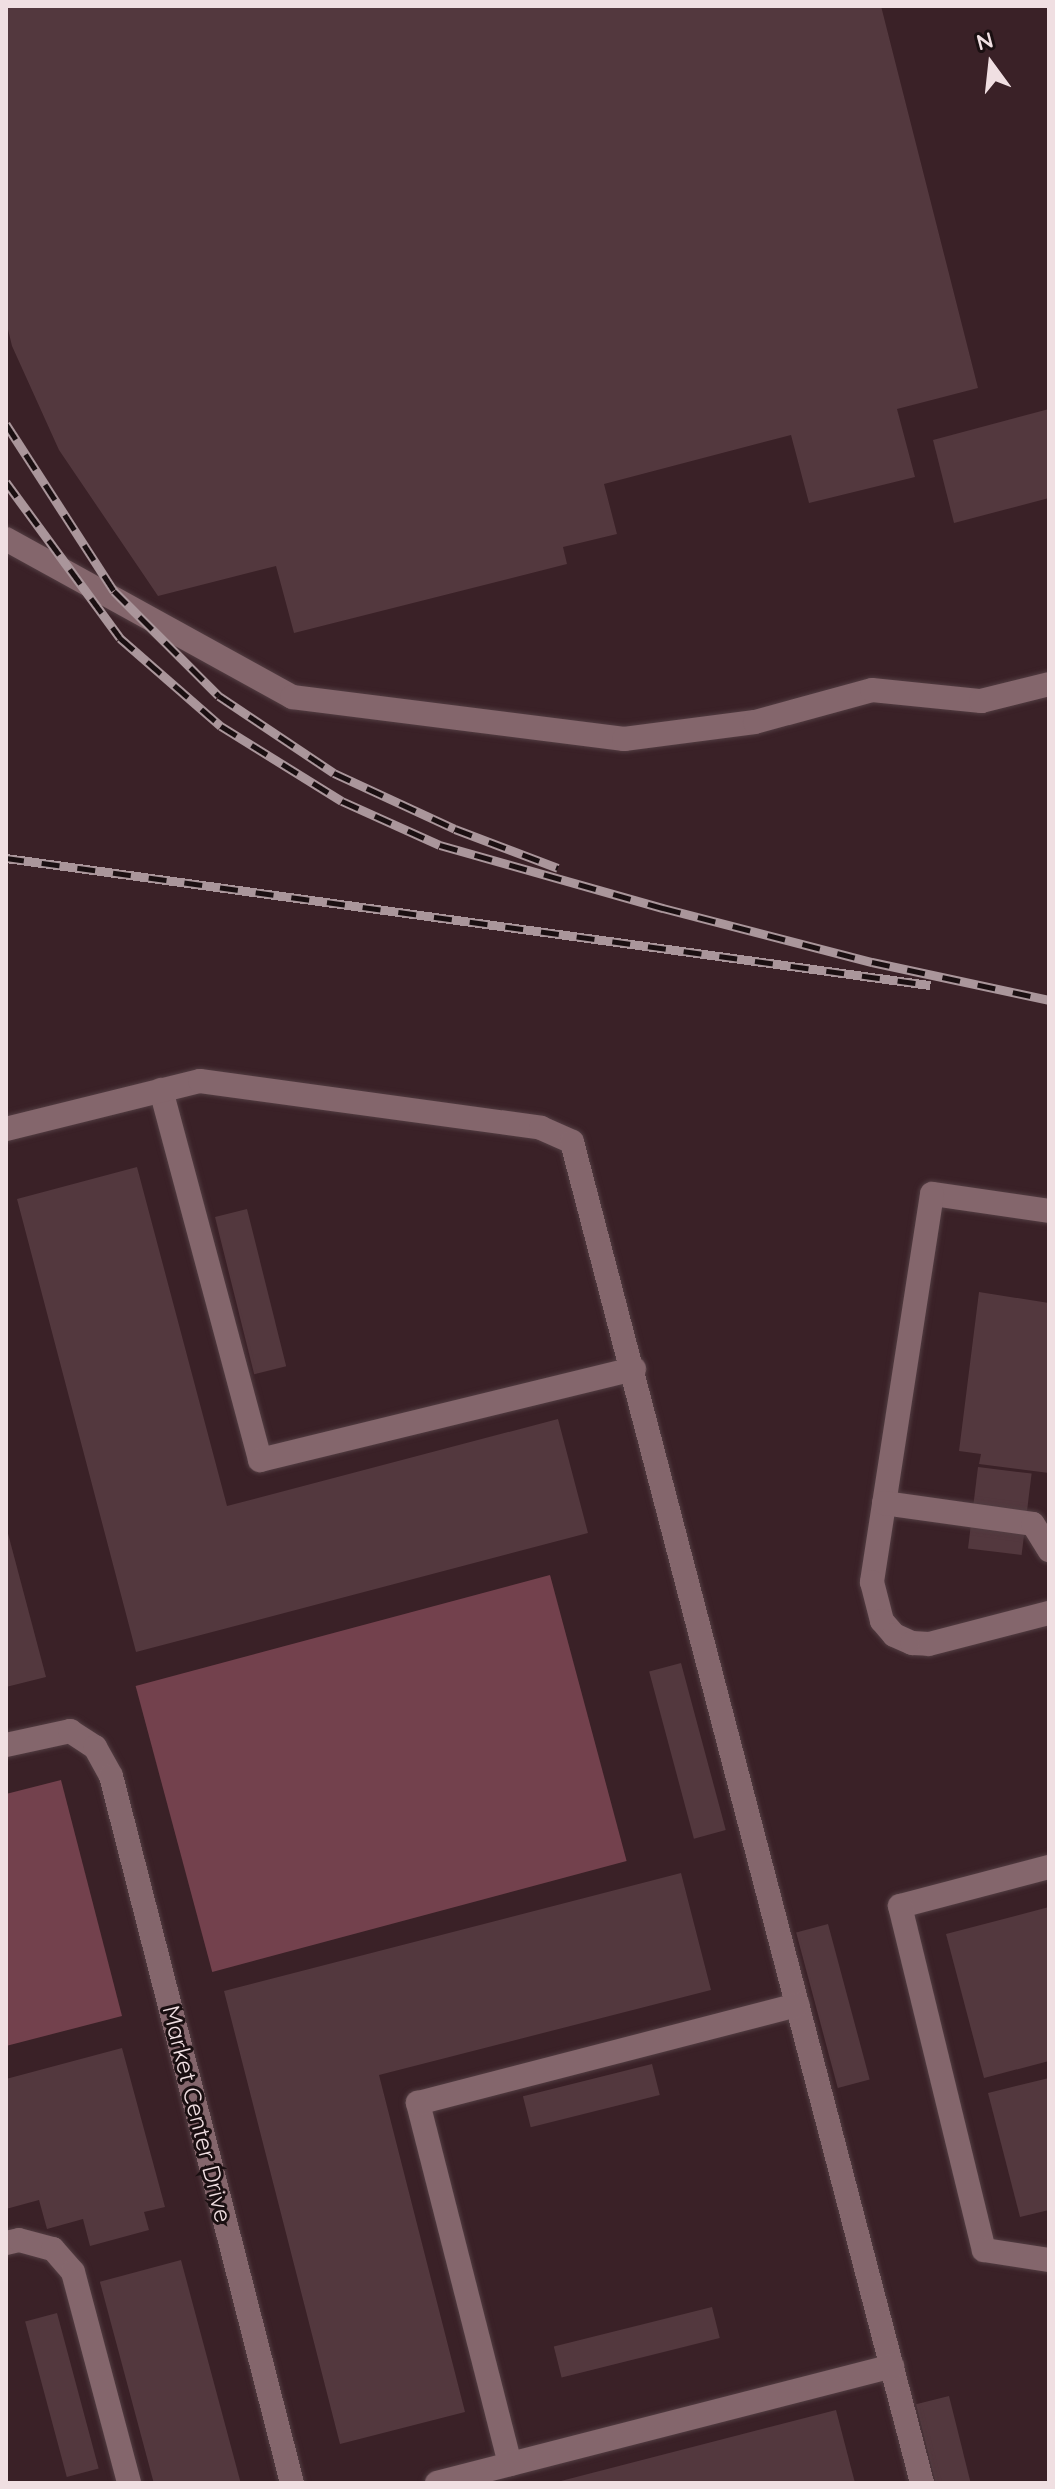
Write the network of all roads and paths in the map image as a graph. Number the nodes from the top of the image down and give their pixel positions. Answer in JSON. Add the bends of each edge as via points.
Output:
{"nodes":[{"id":1,"x":6,"y":539,"type":"edge"},
{"id":2,"x":1049,"y":684,"type":"edge"},
{"id":3,"x":161,"y":1090,"type":"junction"},
{"id":4,"x":6,"y":1129,"type":"edge"},
{"id":5,"x":1049,"y":1211,"type":"edge"},
{"id":6,"x":634,"y":1369,"type":"junction"},
{"id":7,"x":884,"y":1503,"type":"junction"},
{"id":8,"x":1049,"y":1550,"type":"edge"},
{"id":9,"x":1049,"y":1613,"type":"edge"},
{"id":10,"x":6,"y":1745,"type":"edge"},
{"id":11,"x":1049,"y":1867,"type":"edge"},
{"id":12,"x":798,"y":2005,"type":"junction"},
{"id":13,"x":6,"y":2243,"type":"edge"},
{"id":14,"x":1049,"y":2260,"type":"edge"},
{"id":15,"x":892,"y":2366,"type":"junction"},
{"id":16,"x":510,"y":2464,"type":"junction"},
{"id":17,"x":129,"y":2483,"type":"edge"},
{"id":18,"x":292,"y":2483,"type":"edge"},
{"id":19,"x":437,"y":2483,"type":"edge"},
{"id":20,"x":922,"y":2483,"type":"edge"}],
"edges":[{"from":1,"to":2,"type":"street","via":[[292,697],[624,739],[755,722],[872,690],[981,701]]},
{"from":3,"to":4,"type":"street"},
{"from":3,"to":6,"type":"street","via":[[217,1082],[561,1134],[579,1153]]},
{"from":3,"to":6,"type":"street","via":[[260,1460]]},
{"from":5,"to":7,"type":"street","via":[[932,1194]]},
{"from":6,"to":12,"type":"street"},
{"from":7,"to":8,"type":"street","via":[[1033,1524]]},
{"from":7,"to":9,"type":"street","via":[[873,1602],[894,1635],[929,1644]]},
{"from":10,"to":18,"type":"street","name":"Market Center Drive","via":[[70,1731],[95,1747],[111,1776]]},
{"from":11,"to":14,"type":"street","via":[[900,1906],[984,2250]]},
{"from":12,"to":15,"type":"street"},
{"from":12,"to":16,"type":"street","via":[[418,2103]]},
{"from":13,"to":17,"type":"street","via":[[36,2242],[53,2249],[73,2272]]},
{"from":15,"to":16,"type":"street"},
{"from":15,"to":20,"type":"street"},
{"from":16,"to":19,"type":"street"}]}
